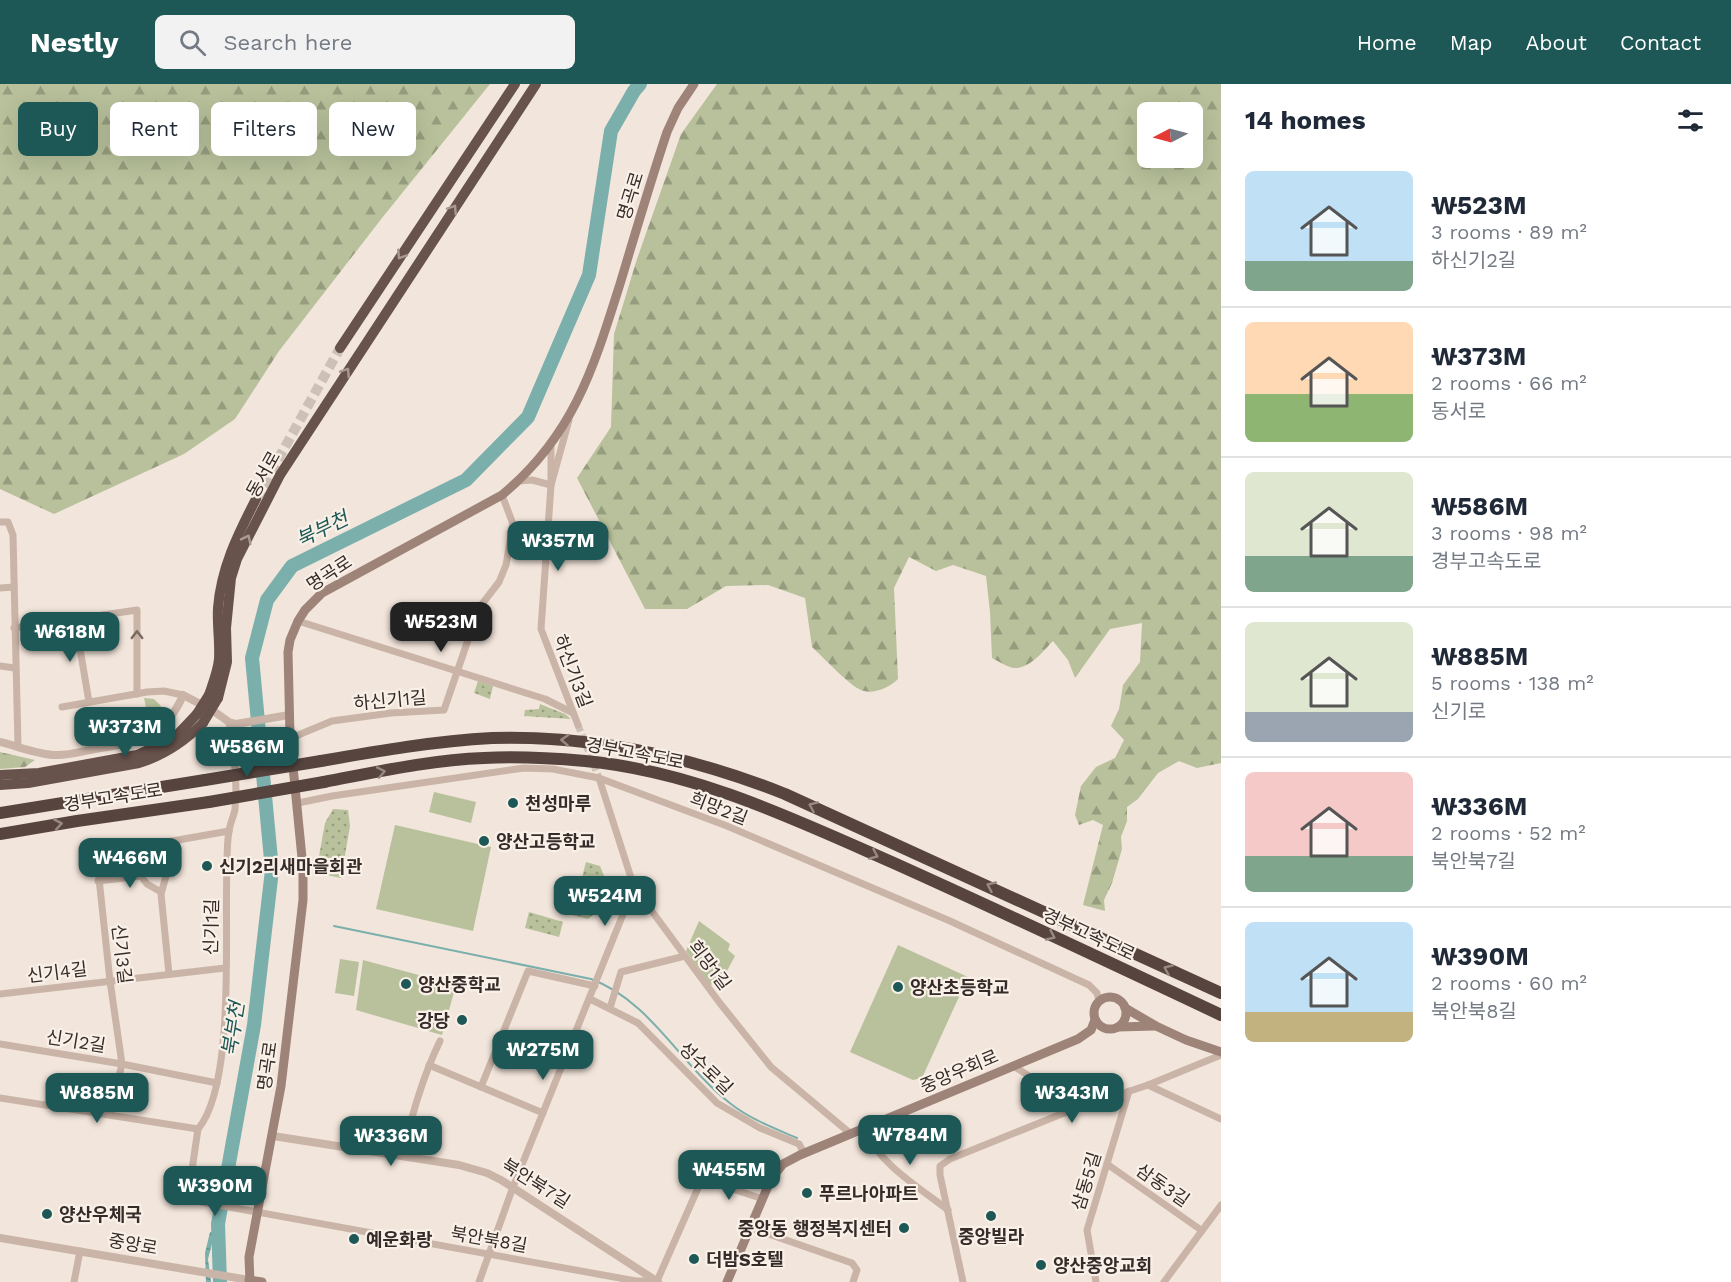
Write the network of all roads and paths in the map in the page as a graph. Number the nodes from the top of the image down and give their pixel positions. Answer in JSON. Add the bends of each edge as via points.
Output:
{"nodes":[{"id":1,"x":515,"y":84,"type":"edge"},
{"id":2,"x":536,"y":84,"type":"edge"},
{"id":3,"x":694,"y":84,"type":"edge"},
{"id":4,"x":340,"y":348,"type":"tunnel mouth"},
{"id":5,"x":571,"y":415,"type":"junction"},
{"id":6,"x":551,"y":444,"type":"junction"},
{"id":7,"x":519,"y":481,"type":"junction"},
{"id":8,"x":551,"y":485,"type":"junction"},
{"id":9,"x":502,"y":495,"type":"junction"},
{"id":10,"x":256,"y":499,"type":"tunnel mouth"},
{"id":11,"x":0,"y":522,"type":"edge"},
{"id":12,"x":14,"y":587,"type":"junction"},
{"id":13,"x":0,"y":588,"type":"edge"},
{"id":14,"x":75,"y":619,"type":"junction"},
{"id":15,"x":298,"y":621,"type":"junction"},
{"id":16,"x":14,"y":628,"type":"junction"},
{"id":17,"x":0,"y":666,"type":"edge"},
{"id":18,"x":15,"y":668,"type":"junction"},
{"id":19,"x":456,"y":671,"type":"junction"},
{"id":20,"x":137,"y":694,"type":"junction"},
{"id":21,"x":183,"y":695,"type":"junction"},
{"id":22,"x":214,"y":697,"type":"junction"},
{"id":23,"x":89,"y":702,"type":"junction"},
{"id":24,"x":62,"y":707,"type":"dead end"},
{"id":25,"x":573,"y":713,"type":"junction"},
{"id":26,"x":289,"y":715,"type":"junction"},
{"id":27,"x":200,"y":718,"type":"junction"},
{"id":28,"x":232,"y":723,"type":"junction"},
{"id":29,"x":578,"y":725,"type":"tunnel mouth"},
{"id":30,"x":291,"y":738,"type":"junction"},
{"id":31,"x":0,"y":742,"type":"edge"},
{"id":32,"x":18,"y":747,"type":"junction"},
{"id":33,"x":0,"y":775,"type":"edge"},
{"id":34,"x":598,"y":778,"type":"junction"},
{"id":35,"x":0,"y":784,"type":"edge"},
{"id":36,"x":298,"y":803,"type":"junction"},
{"id":37,"x":0,"y":813,"type":"edge"},
{"id":38,"x":229,"y":831,"type":"junction"},
{"id":39,"x":0,"y":834,"type":"edge"},
{"id":40,"x":165,"y":842,"type":"junction"},
{"id":41,"x":98,"y":881,"type":"junction"},
{"id":42,"x":634,"y":887,"type":"junction"},
{"id":43,"x":161,"y":892,"type":"junction"},
{"id":44,"x":685,"y":956,"type":"junction"},
{"id":45,"x":225,"y":968,"type":"junction"},
{"id":46,"x":169,"y":974,"type":"junction"},
{"id":47,"x":110,"y":981,"type":"junction"},
{"id":48,"x":595,"y":986,"type":"junction"},
{"id":49,"x":1221,"y":993,"type":"edge"},
{"id":50,"x":0,"y":994,"type":"edge"},
{"id":51,"x":590,"y":999,"type":"junction"},
{"id":52,"x":1099,"y":1000,"type":"junction"},
{"id":53,"x":610,"y":1008,"type":"junction"},
{"id":54,"x":1125,"y":1008,"type":"junction"},
{"id":55,"x":1221,"y":1015,"type":"edge"},
{"id":56,"x":1095,"y":1020,"type":"junction"},
{"id":57,"x":1156,"y":1026,"type":"junction"},
{"id":58,"x":1118,"y":1027,"type":"junction"},
{"id":59,"x":1108,"y":1029,"type":"junction"},
{"id":60,"x":1078,"y":1039,"type":"junction"},
{"id":61,"x":440,"y":1041,"type":"dead end"},
{"id":62,"x":0,"y":1044,"type":"edge"},
{"id":63,"x":1221,"y":1054,"type":"edge"},
{"id":64,"x":122,"y":1064,"type":"junction"},
{"id":65,"x":429,"y":1065,"type":"junction"},
{"id":66,"x":1013,"y":1066,"type":"junction"},
{"id":67,"x":217,"y":1083,"type":"junction"},
{"id":68,"x":1148,"y":1085,"type":"junction"},
{"id":69,"x":481,"y":1087,"type":"junction"},
{"id":70,"x":1129,"y":1091,"type":"junction"},
{"id":71,"x":0,"y":1098,"type":"edge"},
{"id":72,"x":543,"y":1113,"type":"junction"},
{"id":73,"x":1064,"y":1113,"type":"junction"},
{"id":74,"x":110,"y":1114,"type":"junction"},
{"id":75,"x":1221,"y":1119,"type":"edge"},
{"id":76,"x":198,"y":1129,"type":"junction"},
{"id":77,"x":863,"y":1129,"type":"junction"},
{"id":78,"x":851,"y":1134,"type":"junction"},
{"id":79,"x":273,"y":1136,"type":"junction"},
{"id":80,"x":804,"y":1153,"type":"junction"},
{"id":81,"x":402,"y":1155,"type":"junction"},
{"id":82,"x":1107,"y":1164,"type":"junction"},
{"id":83,"x":513,"y":1187,"type":"junction"},
{"id":84,"x":763,"y":1199,"type":"junction"},
{"id":85,"x":191,"y":1200,"type":"joint"},
{"id":86,"x":1221,"y":1204,"type":"edge"},
{"id":87,"x":948,"y":1210,"type":"junction"},
{"id":88,"x":257,"y":1213,"type":"junction"},
{"id":89,"x":750,"y":1228,"type":"junction"},
{"id":90,"x":1201,"y":1230,"type":"junction"},
{"id":91,"x":0,"y":1238,"type":"edge"},
{"id":92,"x":80,"y":1251,"type":"junction"},
{"id":93,"x":489,"y":1254,"type":"junction"},
{"id":94,"x":249,"y":1281,"type":"edge"},
{"id":95,"x":74,"y":1282,"type":"edge"},
{"id":96,"x":262,"y":1282,"type":"edge"},
{"id":97,"x":479,"y":1282,"type":"edge"},
{"id":98,"x":657,"y":1282,"type":"edge"},
{"id":99,"x":727,"y":1282,"type":"edge"},
{"id":100,"x":853,"y":1282,"type":"edge"},
{"id":101,"x":963,"y":1282,"type":"edge"},
{"id":102,"x":1096,"y":1282,"type":"edge"},
{"id":103,"x":1164,"y":1282,"type":"edge"}],
"edges":[{"from":1,"to":4,"type":"highway","one_way":true},
{"from":22,"to":2,"type":"highway","name":"동서로","one_way":true,"via":[[227,662],[231,578],[280,475]]},
{"from":3,"to":5,"type":"main road","name":"명곡로","via":[[667,132],[592,369]]},
{"from":5,"to":6,"type":"main road","name":"명곡로"},
{"from":5,"to":8,"type":"street","name":"하신기3길"},
{"from":6,"to":7,"type":"main road","name":"명곡로"},
{"from":6,"to":8,"type":"street"},
{"from":7,"to":8,"type":"street"},
{"from":7,"to":9,"type":"main road","name":"명곡로"},
{"from":8,"to":25,"type":"street","name":"하신기3길","via":[[541,629]]},
{"from":9,"to":15,"type":"main road","name":"명곡로","via":[[336,584],[312,602]]},
{"from":9,"to":19,"type":"street","name":"하신기1길","via":[[513,524],[506,565],[500,582],[479,608]]},
{"from":10,"to":22,"type":"highway","name":"동서로","via":[[230,552],[222,582]]},
{"from":11,"to":12,"type":"street","via":[[8,522],[14,535]]},
{"from":12,"to":13,"type":"street"},
{"from":12,"to":16,"type":"street"},
{"from":14,"to":16,"type":"street"},
{"from":20,"to":14,"type":"street","one_way":true,"via":[[136,610]]},
{"from":14,"to":23,"type":"street"},
{"from":15,"to":19,"type":"street"},
{"from":15,"to":26,"type":"main road","name":"명곡로","via":[[288,652]]},
{"from":16,"to":18,"type":"street"},
{"from":17,"to":18,"type":"street"},
{"from":18,"to":32,"type":"street"},
{"from":19,"to":25,"type":"street","via":[[545,699]]},
{"from":19,"to":30,"type":"street","name":"하신기1길","via":[[444,711],[332,721]]},
{"from":20,"to":21,"type":"street","via":[[164,691]]},
{"from":20,"to":23,"type":"street"},
{"from":21,"to":28,"type":"street"},
{"from":21,"to":32,"type":"street","via":[[161,729],[125,745],[58,755]]},
{"from":22,"to":27,"type":"highway","name":"동서로","bridge":true},
{"from":23,"to":24,"type":"street"},
{"from":25,"to":29,"type":"street","name":"하신기3길"},
{"from":26,"to":28,"type":"street"},
{"from":26,"to":30,"type":"main road","name":"명곡로"},
{"from":27,"to":33,"type":"highway","name":"동서로","via":[[168,741],[137,755],[39,773]]},
{"from":27,"to":35,"type":"highway","name":"동서로","via":[[178,746],[150,760],[28,783]]},
{"from":28,"to":38,"type":"street","name":"신기1길","via":[[235,810]]},
{"from":30,"to":36,"type":"main road","name":"명곡로"},
{"from":31,"to":32,"type":"street"},
{"from":34,"to":36,"type":"street","name":"희망2길","via":[[524,768]]},
{"from":34,"to":42,"type":"street","name":"희망1길"},
{"from":34,"to":52,"type":"street","name":"희망2길","via":[[727,826],[950,921],[1089,985]]},
{"from":36,"to":79,"type":"main road","name":"명곡로","via":[[303,900]]},
{"from":49,"to":37,"type":"highway","name":"경부고속도로","one_way":true,"bridge":true,"via":[[743,777],[667,756],[565,740],[493,738],[404,747]]},
{"from":38,"to":40,"type":"street","name":"신기3길"},
{"from":38,"to":45,"type":"street","name":"신기1길"},
{"from":39,"to":55,"type":"highway","name":"경부고속도로","one_way":true,"bridge":true,"via":[[419,765],[520,757],[588,761],[675,777],[784,815]]},
{"from":40,"to":41,"type":"street","name":"신기3길","via":[[104,853],[97,860]]},
{"from":40,"to":43,"type":"street","via":[[168,869]]},
{"from":41,"to":43,"type":"street","via":[[141,876]]},
{"from":41,"to":47,"type":"street","name":"신기3길"},
{"from":42,"to":44,"type":"street","name":"희망1길"},
{"from":42,"to":48,"type":"street"},
{"from":43,"to":46,"type":"street"},
{"from":44,"to":53,"type":"street","via":[[621,972]]},
{"from":44,"to":78,"type":"street","name":"희망1길","via":[[771,1067]]},
{"from":45,"to":46,"type":"street","name":"신기4길"},
{"from":45,"to":67,"type":"street","name":"신기1길","via":[[223,1050]]},
{"from":46,"to":47,"type":"street","name":"신기4길"},
{"from":47,"to":50,"type":"street","name":"신기4길"},
{"from":47,"to":64,"type":"street","name":"신기3길"},
{"from":48,"to":51,"type":"street"},
{"from":48,"to":69,"type":"street","via":[[528,971]]},
{"from":51,"to":53,"type":"street","name":"성수로길"},
{"from":51,"to":72,"type":"street"},
{"from":52,"to":54,"type":"main road","via":[[1115,997]]},
{"from":52,"to":56,"type":"main road","via":[[1094,1009]]},
{"from":53,"to":80,"type":"street","name":"성수로길","via":[[638,1023],[717,1103],[760,1128],[799,1144]]},
{"from":54,"to":57,"type":"main road"},
{"from":54,"to":58,"type":"main road","via":[[1125,1019]]},
{"from":56,"to":59,"type":"main road"},
{"from":56,"to":60,"type":"main road","name":"중앙우회로","via":[[1091,1030]]},
{"from":57,"to":58,"type":"main road"},
{"from":57,"to":63,"type":"main road"},
{"from":58,"to":59,"type":"main road"},
{"from":59,"to":60,"type":"main road"},
{"from":60,"to":66,"type":"main road","name":"중앙우회로"},
{"from":61,"to":65,"type":"street"},
{"from":62,"to":64,"type":"street","name":"신기2길"},
{"from":63,"to":68,"type":"street"},
{"from":64,"to":67,"type":"street","name":"신기2길"},
{"from":64,"to":74,"type":"street","name":"신기3길"},
{"from":65,"to":69,"type":"street"},
{"from":65,"to":81,"type":"street"},
{"from":66,"to":73,"type":"street","via":[[1035,1079]]},
{"from":66,"to":77,"type":"main road","name":"중앙우회로"},
{"from":67,"to":76,"type":"street","name":"신기1길","via":[[205,1120]]},
{"from":68,"to":70,"type":"street"},
{"from":68,"to":75,"type":"street"},
{"from":69,"to":72,"type":"street"},
{"from":70,"to":73,"type":"street"},
{"from":70,"to":82,"type":"street","name":"삼동5길"},
{"from":71,"to":74,"type":"street"},
{"from":72,"to":83,"type":"street"},
{"from":73,"to":87,"type":"street","via":[[940,1166]]},
{"from":74,"to":76,"type":"street"},
{"from":76,"to":85,"type":"street","name":"신기1길"},
{"from":77,"to":78,"type":"main road","name":"중앙우회로"},
{"from":77,"to":87,"type":"street","via":[[896,1171]]},
{"from":78,"to":80,"type":"main road","name":"중앙우회로"},
{"from":79,"to":81,"type":"street","name":"북안북7길"},
{"from":79,"to":88,"type":"main road","name":"명곡로"},
{"from":80,"to":84,"type":"main road","name":"중앙우회로","via":[[783,1164]]},
{"from":81,"to":83,"type":"street","name":"북안북7길","via":[[471,1168]]},
{"from":82,"to":90,"type":"street","name":"삼동3길"},
{"from":82,"to":102,"type":"street","name":"삼동5길","via":[[1087,1230]]},
{"from":83,"to":93,"type":"street"},
{"from":83,"to":98,"type":"street","name":"북안북7길"},
{"from":84,"to":89,"type":"main road","name":"중앙우회로"},
{"from":84,"to":98,"type":"street","via":[[702,1179]]},
{"from":85,"to":88,"type":"street","name":"북안북8길"},
{"from":86,"to":90,"type":"street"},
{"from":87,"to":101,"type":"street"},
{"from":88,"to":93,"type":"street","name":"북안북8길"},
{"from":88,"to":94,"type":"main road","name":"명곡로"},
{"from":89,"to":99,"type":"main road","name":"중앙우회로"},
{"from":89,"to":100,"type":"street","via":[[852,1263],[856,1270]]},
{"from":90,"to":103,"type":"street"},
{"from":91,"to":92,"type":"street","name":"중앙로"},
{"from":92,"to":94,"type":"street","name":"중앙로"},
{"from":92,"to":95,"type":"street"},
{"from":93,"to":97,"type":"street"},
{"from":93,"to":98,"type":"street","name":"북안북8길"},
{"from":94,"to":96,"type":"main road"}]}
